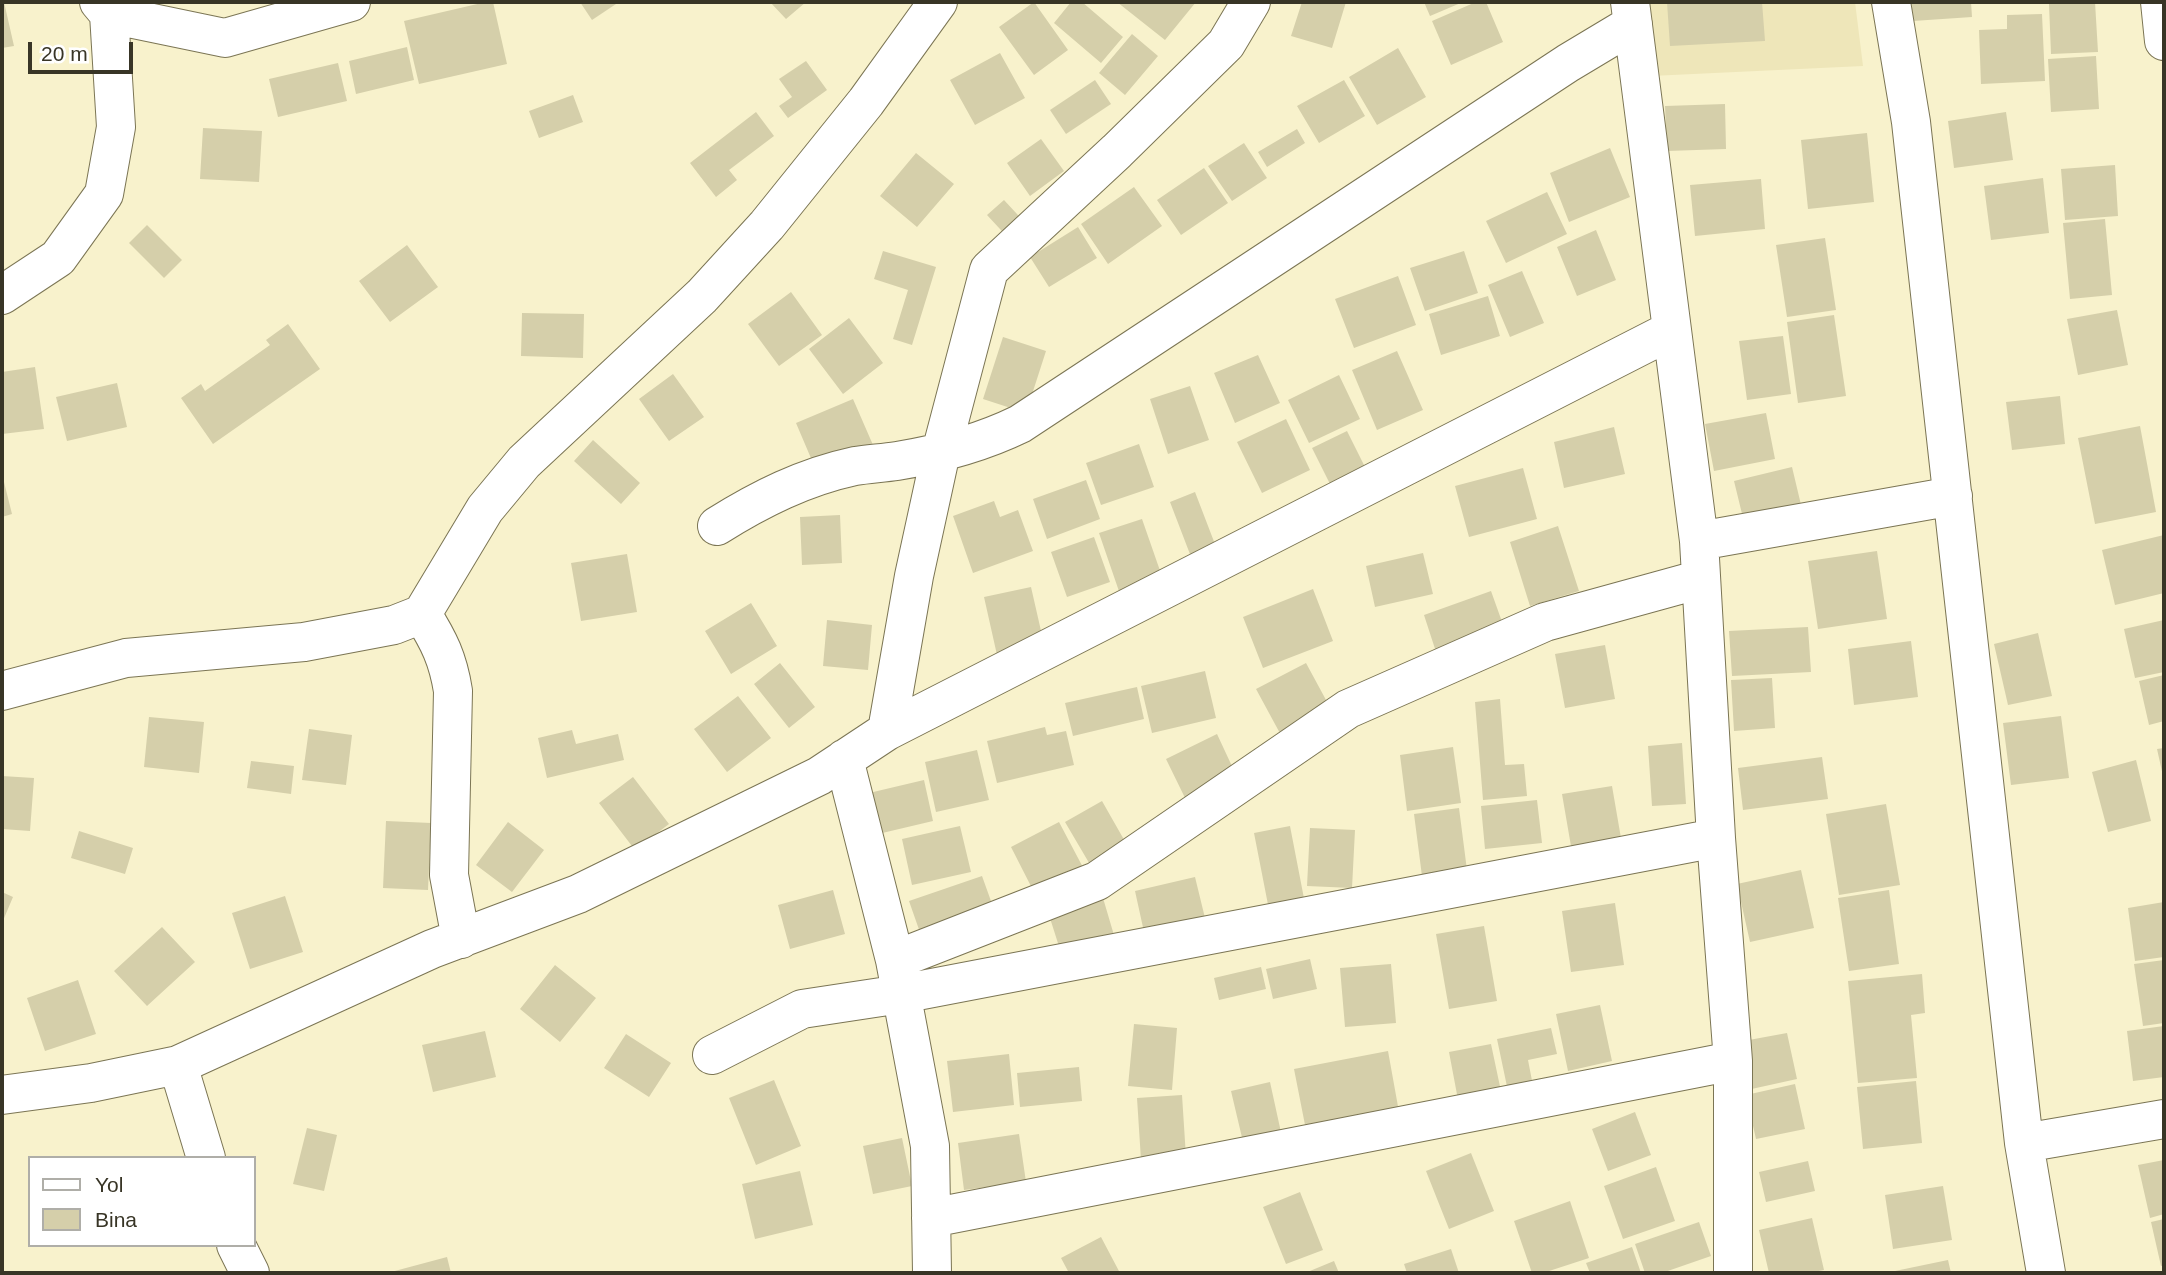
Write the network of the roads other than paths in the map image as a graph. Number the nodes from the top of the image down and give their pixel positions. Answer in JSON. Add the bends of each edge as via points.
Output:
{"nodes":[{"id":1,"x":351,"y":2,"type":"edge"},
{"id":2,"x":938,"y":2,"type":"edge"},
{"id":3,"x":1891,"y":2,"type":"edge"},
{"id":4,"x":2160,"y":2,"type":"edge"},
{"id":5,"x":1248,"y":4,"type":"edge"},
{"id":6,"x":104,"y":8,"type":"edge"},
{"id":7,"x":1632,"y":13,"type":"edge"},
{"id":8,"x":2164,"y":41,"type":"edge"},
{"id":9,"x":2,"y":295,"type":"edge"},
{"id":10,"x":1672,"y":330,"type":"junction"},
{"id":11,"x":941,"y":452,"type":"junction"},
{"id":12,"x":1953,"y":496,"type":"junction"},
{"id":13,"x":717,"y":526,"type":"dead end"},
{"id":14,"x":1699,"y":541,"type":"junction"},
{"id":15,"x":1701,"y":579,"type":"junction"},
{"id":16,"x":422,"y":614,"type":"junction"},
{"id":17,"x":2,"y":691,"type":"edge"},
{"id":18,"x":887,"y":731,"type":"junction"},
{"id":19,"x":844,"y":759,"type":"junction"},
{"id":20,"x":1716,"y":838,"type":"junction"},
{"id":21,"x":461,"y":939,"type":"junction"},
{"id":22,"x":898,"y":977,"type":"junction"},
{"id":23,"x":712,"y":1055,"type":"dead end"},
{"id":24,"x":1733,"y":1061,"type":"junction"},
{"id":25,"x":178,"y":1065,"type":"junction"},
{"id":26,"x":2,"y":1095,"type":"edge"},
{"id":27,"x":2164,"y":1119,"type":"edge"},
{"id":28,"x":2024,"y":1143,"type":"junction"},
{"id":29,"x":205,"y":1156,"type":"edge"},
{"id":30,"x":931,"y":1218,"type":"junction"},
{"id":31,"x":237,"y":1247,"type":"edge"},
{"id":32,"x":250,"y":1273,"type":"edge"},
{"id":33,"x":932,"y":1273,"type":"edge"},
{"id":34,"x":1733,"y":1273,"type":"edge"},
{"id":35,"x":2046,"y":1273,"type":"edge"}],
"edges":[{"from":1,"to":6,"type":"street","via":[[225,37]]},
{"from":2,"to":16,"type":"street","via":[[866,102],[767,225],[702,296],[524,463],[485,509]]},
{"from":3,"to":12,"type":"street","via":[[1911,122]]},
{"from":4,"to":8,"type":"street"},
{"from":5,"to":11,"type":"street","via":[[1226,44],[989,270]]},
{"from":6,"to":9,"type":"street","via":[[116,127],[104,194],[58,258]]},
{"from":7,"to":10,"type":"street"},
{"from":7,"to":11,"type":"street","via":[[1568,63],[1020,424]]},
{"from":10,"to":14,"type":"street"},
{"from":10,"to":18,"type":"street"},
{"from":11,"to":13,"type":"street","via":[[855,466],[814,478],[779,490]]},
{"from":11,"to":18,"type":"street"},
{"from":12,"to":14,"type":"street"},
{"from":12,"to":28,"type":"street"},
{"from":14,"to":15,"type":"street"},
{"from":15,"to":20,"type":"street"},
{"from":15,"to":22,"type":"street","via":[[1545,622],[1348,709],[1097,881]]},
{"from":16,"to":17,"type":"street","via":[[394,625],[304,642],[126,658]]},
{"from":16,"to":21,"type":"street","via":[[440,642],[453,691],[449,875]]},
{"from":18,"to":19,"type":"street"},
{"from":19,"to":21,"type":"street","via":[[819,776],[578,894]]},
{"from":19,"to":22,"type":"street"},
{"from":20,"to":22,"type":"street"},
{"from":20,"to":24,"type":"street"},
{"from":21,"to":25,"type":"street"},
{"from":22,"to":23,"type":"street","via":[[802,1009]]},
{"from":22,"to":30,"type":"street","via":[[930,1146]]},
{"from":24,"to":30,"type":"street"},
{"from":24,"to":34,"type":"street"},
{"from":25,"to":26,"type":"street"},
{"from":25,"to":29,"type":"street"},
{"from":27,"to":28,"type":"street"},
{"from":28,"to":35,"type":"street"},
{"from":30,"to":33,"type":"street"},
{"from":31,"to":32,"type":"street"}]}
